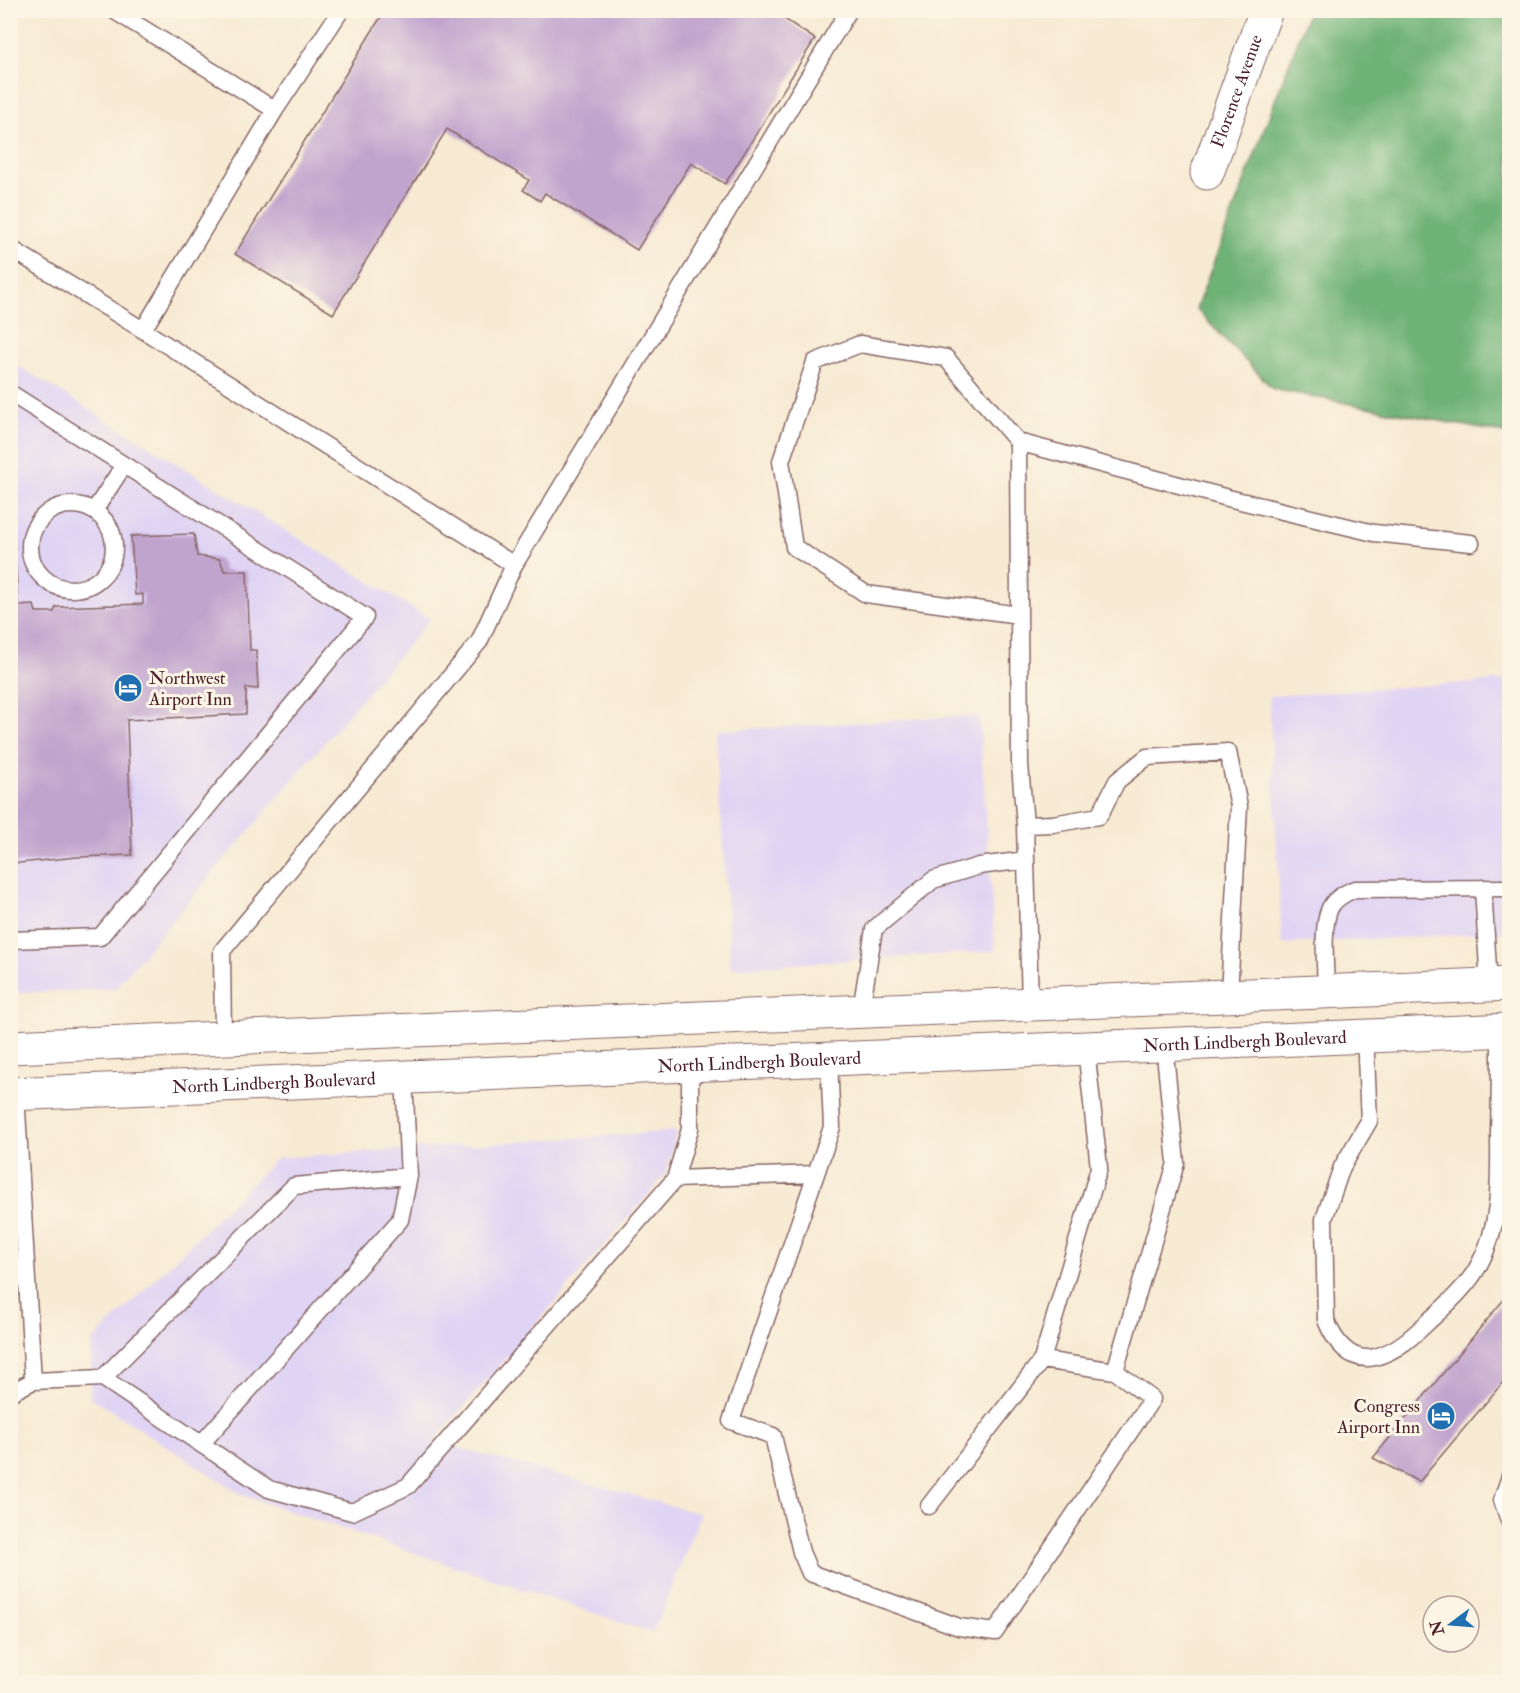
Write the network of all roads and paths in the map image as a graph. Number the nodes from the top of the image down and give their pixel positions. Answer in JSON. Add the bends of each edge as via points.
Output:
{"nodes":[{"id":1,"x":113,"y":10,"type":"edge"},
{"id":2,"x":341,"y":10,"type":"edge"},
{"id":3,"x":849,"y":10,"type":"edge"},
{"id":4,"x":1266,"y":10,"type":"edge"},
{"id":5,"x":275,"y":110,"type":"junction"},
{"id":6,"x":1207,"y":173,"type":"dead end"},
{"id":7,"x":10,"y":248,"type":"edge"},
{"id":8,"x":143,"y":330,"type":"junction"},
{"id":9,"x":10,"y":393,"type":"edge"},
{"id":10,"x":1018,"y":442,"type":"junction"},
{"id":11,"x":124,"y":465,"type":"junction"},
{"id":12,"x":94,"y":511,"type":"junction"},
{"id":13,"x":1471,"y":543,"type":"dead end"},
{"id":14,"x":514,"y":565,"type":"junction"},
{"id":15,"x":1019,"y":615,"type":"junction"},
{"id":16,"x":1025,"y":825,"type":"junction"},
{"id":17,"x":1026,"y":860,"type":"junction"},
{"id":18,"x":1483,"y":888,"type":"junction"},
{"id":19,"x":1509,"y":888,"type":"edge"},
{"id":20,"x":10,"y":940,"type":"edge"},
{"id":21,"x":1499,"y":985,"type":"edge"},
{"id":22,"x":1326,"y":992,"type":"junction"},
{"id":23,"x":1230,"y":995,"type":"junction"},
{"id":24,"x":1030,"y":1004,"type":"junction"},
{"id":25,"x":861,"y":1010,"type":"junction"},
{"id":26,"x":1505,"y":1030,"type":"edge"},
{"id":27,"x":1365,"y":1036,"type":"junction"},
{"id":28,"x":223,"y":1038,"type":"junction"},
{"id":29,"x":1164,"y":1044,"type":"junction"},
{"id":30,"x":10,"y":1047,"type":"edge"},
{"id":31,"x":1086,"y":1048,"type":"junction"},
{"id":32,"x":829,"y":1060,"type":"junction"},
{"id":33,"x":690,"y":1065,"type":"junction"},
{"id":34,"x":404,"y":1077,"type":"junction"},
{"id":35,"x":13,"y":1094,"type":"edge"},
{"id":36,"x":816,"y":1173,"type":"junction"},
{"id":37,"x":409,"y":1176,"type":"junction"},
{"id":38,"x":675,"y":1179,"type":"junction"},
{"id":39,"x":1042,"y":1360,"type":"junction"},
{"id":40,"x":1114,"y":1371,"type":"junction"},
{"id":41,"x":103,"y":1378,"type":"junction"},
{"id":42,"x":33,"y":1381,"type":"junction"},
{"id":43,"x":10,"y":1393,"type":"edge"},
{"id":44,"x":201,"y":1444,"type":"junction"},
{"id":45,"x":1509,"y":1476,"type":"edge"},
{"id":46,"x":929,"y":1506,"type":"dead end"},
{"id":47,"x":1509,"y":1523,"type":"edge"}],
"edges":[{"from":1,"to":5,"type":"lane"},
{"from":2,"to":5,"type":"lane"},
{"from":3,"to":14,"type":"lane"},
{"from":4,"to":6,"type":"main road","name":"Florence Avenue"},
{"from":5,"to":8,"type":"lane"},
{"from":7,"to":8,"type":"lane"},
{"from":8,"to":14,"type":"lane"},
{"from":9,"to":11,"type":"lane"},
{"from":10,"to":13,"type":"lane","via":[[1374,533]]},
{"from":10,"to":15,"type":"lane"},
{"from":10,"to":15,"type":"lane","via":[[946,358],[860,344],[815,362],[782,461],[794,548],[866,594]]},
{"from":11,"to":12,"type":"lane"},
{"from":11,"to":20,"type":"lane","via":[[365,617],[100,937]]},
{"from":12,"to":12,"type":"lane","via":[[81,506],[55,508],[35,527],[30,555],[45,581],[58,588],[79,589],[99,580],[108,570],[113,558],[111,531]]},
{"from":14,"to":28,"type":"lane","via":[[479,642],[222,951]]},
{"from":15,"to":16,"type":"lane","via":[[1020,765]]},
{"from":16,"to":17,"type":"lane"},
{"from":16,"to":23,"type":"lane","via":[[1099,816],[1117,781],[1147,757],[1228,752],[1239,806]]},
{"from":17,"to":24,"type":"lane"},
{"from":17,"to":25,"type":"lane","via":[[979,866],[933,880],[874,929]]},
{"from":18,"to":19,"type":"lane"},
{"from":18,"to":21,"type":"lane"},
{"from":18,"to":22,"type":"lane","via":[[1355,889],[1341,895],[1330,907],[1326,922]]},
{"from":21,"to":22,"type":"main road"},
{"from":22,"to":23,"type":"main road"},
{"from":23,"to":24,"type":"main road"},
{"from":24,"to":25,"type":"main road"},
{"from":25,"to":28,"type":"main road"},
{"from":26,"to":27,"type":"main road","name":"North Lindbergh Boulevard"},
{"from":26,"to":27,"type":"lane","via":[[1499,1197],[1479,1266],[1447,1306],[1400,1347],[1369,1358],[1354,1356],[1342,1347],[1326,1320],[1324,1218],[1342,1167],[1369,1121]]},
{"from":27,"to":29,"type":"main road","name":"North Lindbergh Boulevard"},
{"from":28,"to":30,"type":"main road"},
{"from":29,"to":31,"type":"main road","name":"North Lindbergh Boulevard"},
{"from":29,"to":40,"type":"lane","via":[[1176,1163]]},
{"from":31,"to":32,"type":"main road","name":"North Lindbergh Boulevard"},
{"from":31,"to":39,"type":"lane","via":[[1098,1168]]},
{"from":32,"to":33,"type":"main road","name":"North Lindbergh Boulevard"},
{"from":32,"to":36,"type":"lane","via":[[832,1126]]},
{"from":33,"to":34,"type":"main road","name":"North Lindbergh Boulevard"},
{"from":33,"to":38,"type":"lane","via":[[690,1129]]},
{"from":34,"to":35,"type":"main road","name":"North Lindbergh Boulevard"},
{"from":34,"to":37,"type":"lane"},
{"from":35,"to":42,"type":"lane"},
{"from":36,"to":38,"type":"lane"},
{"from":36,"to":40,"type":"lane","via":[[731,1421],[773,1436],[801,1551],[810,1572],[959,1627],[995,1632],[1152,1399]]},
{"from":37,"to":41,"type":"lane","via":[[294,1186]]},
{"from":37,"to":44,"type":"lane","via":[[400,1220]]},
{"from":38,"to":44,"type":"lane","via":[[408,1486],[352,1512],[269,1489]]},
{"from":39,"to":40,"type":"lane"},
{"from":39,"to":46,"type":"lane"},
{"from":41,"to":42,"type":"lane"},
{"from":41,"to":44,"type":"lane"},
{"from":42,"to":43,"type":"lane"},
{"from":45,"to":47,"type":"lane","via":[[1502,1500]]}]}
